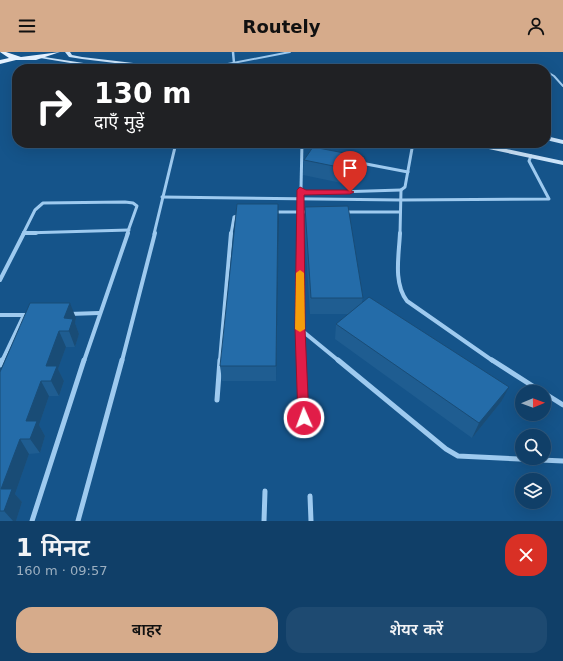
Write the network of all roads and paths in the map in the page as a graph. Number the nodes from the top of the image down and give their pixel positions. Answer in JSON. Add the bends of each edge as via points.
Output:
{"nodes":[{"id":1,"x":56,"y":52,"type":"edge"},
{"id":2,"x":67,"y":52,"type":"edge"},
{"id":3,"x":233,"y":52,"type":"edge"},
{"id":4,"x":290,"y":52,"type":"edge"},
{"id":5,"x":2,"y":54,"type":"edge"},
{"id":6,"x":40,"y":57,"type":"junction"},
{"id":7,"x":18,"y":58,"type":"junction"},
{"id":8,"x":0,"y":62,"type":"edge"},
{"id":9,"x":234,"y":63,"type":"junction"},
{"id":10,"x":84,"y":64,"type":"edge"},
{"id":11,"x":133,"y":64,"type":"edge"},
{"id":12,"x":229,"y":64,"type":"edge"},
{"id":13,"x":551,"y":74,"type":"edge"},
{"id":14,"x":563,"y":86,"type":"edge"},
{"id":15,"x":551,"y":139,"type":"edge"},
{"id":16,"x":563,"y":142,"type":"edge"},
{"id":17,"x":175,"y":148,"type":"edge"},
{"id":18,"x":412,"y":148,"type":"edge"},
{"id":19,"x":493,"y":148,"type":"edge"},
{"id":20,"x":302,"y":151,"type":"joint"},
{"id":21,"x":310,"y":152,"type":"edge"},
{"id":22,"x":531,"y":156,"type":"junction"},
{"id":23,"x":355,"y":162,"type":"edge"},
{"id":24,"x":563,"y":163,"type":"edge"},
{"id":25,"x":408,"y":172,"type":"junction"},
{"id":26,"x":300,"y":190,"type":"junction"},
{"id":27,"x":402,"y":190,"type":"junction"},
{"id":28,"x":162,"y":197,"type":"junction"},
{"id":29,"x":300,"y":199,"type":"junction"},
{"id":30,"x":401,"y":200,"type":"junction"},
{"id":31,"x":270,"y":212,"type":"edge"},
{"id":32,"x":300,"y":212,"type":"junction"},
{"id":33,"x":315,"y":212,"type":"edge"},
{"id":34,"x":338,"y":212,"type":"edge"},
{"id":35,"x":400,"y":212,"type":"junction"},
{"id":36,"x":248,"y":213,"type":"edge"},
{"id":37,"x":129,"y":230,"type":"junction"},
{"id":38,"x":24,"y":233,"type":"junction"},
{"id":39,"x":0,"y":280,"type":"edge"},
{"id":40,"x":99,"y":313,"type":"junction"},
{"id":41,"x":39,"y":314,"type":"edge"},
{"id":42,"x":61,"y":314,"type":"edge"},
{"id":43,"x":0,"y":315,"type":"edge"},
{"id":44,"x":24,"y":315,"type":"junction"},
{"id":45,"x":300,"y":329,"type":"junction"},
{"id":46,"x":0,"y":365,"type":"edge"},
{"id":47,"x":530,"y":385,"type":"edge"},
{"id":48,"x":551,"y":398,"type":"edge"},
{"id":49,"x":217,"y":400,"type":"dead end"},
{"id":50,"x":563,"y":405,"type":"edge"},
{"id":51,"x":304,"y":418,"type":"dead end"},
{"id":52,"x":563,"y":461,"type":"edge"},
{"id":53,"x":265,"y":491,"type":"dead end"},
{"id":54,"x":310,"y":496,"type":"dead end"},
{"id":55,"x":32,"y":521,"type":"edge"},
{"id":56,"x":78,"y":521,"type":"edge"},
{"id":57,"x":264,"y":521,"type":"edge"},
{"id":58,"x":311,"y":521,"type":"edge"}],
"edges":[{"from":1,"to":6,"type":"main road"},
{"from":2,"to":11,"type":"main road","via":[[71,56],[82,58]]},
{"from":3,"to":9,"type":"street"},
{"from":4,"to":9,"type":"lane"},
{"from":5,"to":7,"type":"main road"},
{"from":6,"to":7,"type":"main road"},
{"from":6,"to":10,"type":"main road"},
{"from":7,"to":8,"type":"main road"},
{"from":9,"to":12,"type":"lane"},
{"from":13,"to":14,"type":"lane"},
{"from":15,"to":16,"type":"main road"},
{"from":17,"to":28,"type":"street"},
{"from":18,"to":25,"type":"street"},
{"from":19,"to":22,"type":"main road"},
{"from":20,"to":21,"type":"street"},
{"from":20,"to":26,"type":"street"},
{"from":22,"to":24,"type":"main road"},
{"from":22,"to":30,"type":"street","via":[[529,162],[549,199]]},
{"from":23,"to":25,"type":"street"},
{"from":25,"to":27,"type":"street"},
{"from":26,"to":27,"type":"street","via":[[305,193]]},
{"from":26,"to":29,"type":"street"},
{"from":27,"to":30,"type":"street"},
{"from":28,"to":29,"type":"street"},
{"from":28,"to":56,"type":"street","via":[[137,306]]},
{"from":29,"to":30,"type":"street"},
{"from":29,"to":32,"type":"street"},
{"from":30,"to":35,"type":"street"},
{"from":31,"to":32,"type":"street"},
{"from":32,"to":33,"type":"street"},
{"from":32,"to":45,"type":"street"},
{"from":34,"to":35,"type":"street"},
{"from":35,"to":47,"type":"street","via":[[400,292],[407,301]]},
{"from":36,"to":49,"type":"street","via":[[234,217],[231,228]]},
{"from":37,"to":38,"type":"street"},
{"from":37,"to":38,"type":"street","via":[[137,206],[133,203],[49,202],[38,206]]},
{"from":37,"to":40,"type":"street"},
{"from":38,"to":39,"type":"street"},
{"from":40,"to":42,"type":"street"},
{"from":40,"to":55,"type":"street"},
{"from":41,"to":44,"type":"street"},
{"from":43,"to":44,"type":"street"},
{"from":44,"to":46,"type":"street"},
{"from":45,"to":51,"type":"street"},
{"from":45,"to":52,"type":"street","via":[[446,449],[458,456]]},
{"from":48,"to":50,"type":"street"},
{"from":53,"to":57,"type":"street"},
{"from":54,"to":58,"type":"street"}]}
